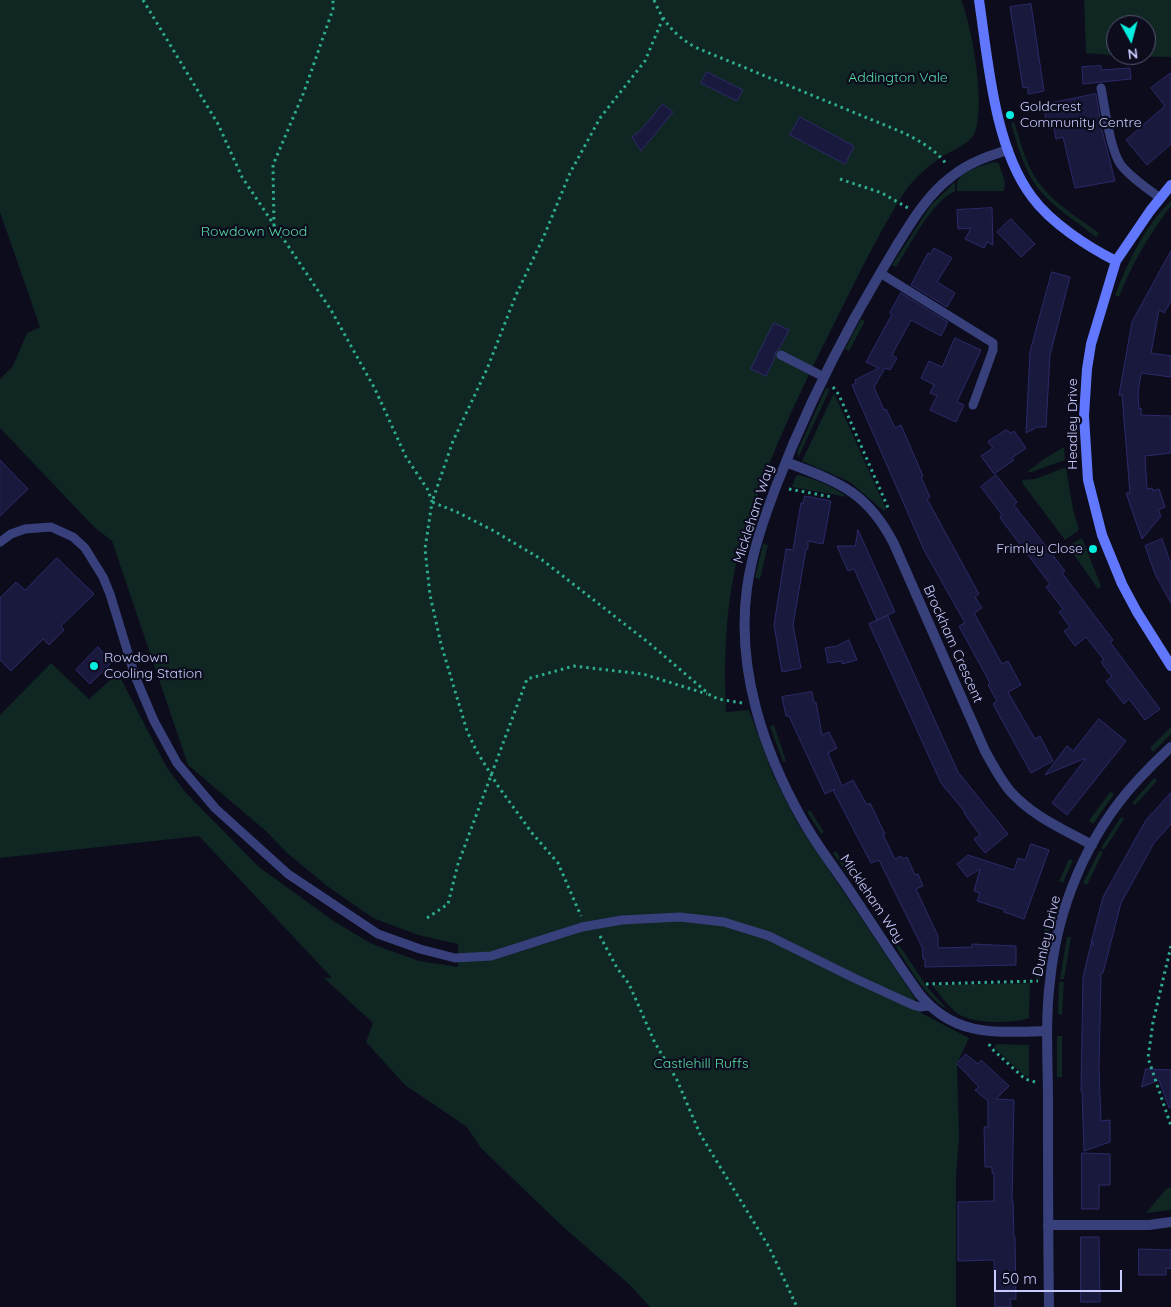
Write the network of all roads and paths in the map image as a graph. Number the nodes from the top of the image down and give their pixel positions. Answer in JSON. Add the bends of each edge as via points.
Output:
{"nodes":[{"id":1,"x":143,"y":0,"type":"edge"},
{"id":2,"x":333,"y":0,"type":"edge"},
{"id":3,"x":654,"y":0,"type":"edge"},
{"id":4,"x":979,"y":0,"type":"edge"},
{"id":5,"x":663,"y":18,"type":"junction"},
{"id":6,"x":1101,"y":88,"type":"dead end"},
{"id":7,"x":1008,"y":150,"type":"junction"},
{"id":8,"x":954,"y":174,"type":"junction"},
{"id":9,"x":840,"y":179,"type":"dead end"},
{"id":10,"x":1171,"y":185,"type":"edge"},
{"id":11,"x":1160,"y":198,"type":"junction"},
{"id":12,"x":917,"y":214,"type":"junction"},
{"id":13,"x":274,"y":227,"type":"junction"},
{"id":14,"x":1116,"y":261,"type":"junction"},
{"id":15,"x":880,"y":273,"type":"junction"},
{"id":16,"x":781,"y":355,"type":"dead end"},
{"id":17,"x":824,"y":377,"type":"junction"},
{"id":18,"x":973,"y":405,"type":"dead end"},
{"id":19,"x":786,"y":462,"type":"junction"},
{"id":20,"x":789,"y":489,"type":"dead end"},
{"id":21,"x":859,"y":496,"type":"junction"},
{"id":22,"x":432,"y":502,"type":"junction"},
{"id":23,"x":880,"y":520,"type":"junction"},
{"id":24,"x":0,"y":542,"type":"edge"},
{"id":25,"x":1171,"y":666,"type":"edge"},
{"id":26,"x":710,"y":695,"type":"junction"},
{"id":27,"x":755,"y":704,"type":"junction"},
{"id":28,"x":1171,"y":747,"type":"edge"},
{"id":29,"x":492,"y":776,"type":"junction"},
{"id":30,"x":1092,"y":845,"type":"junction"},
{"id":31,"x":427,"y":918,"type":"dead end"},
{"id":32,"x":590,"y":926,"type":"junction"},
{"id":33,"x":1171,"y":946,"type":"edge"},
{"id":34,"x":1050,"y":981,"type":"junction"},
{"id":35,"x":914,"y":986,"type":"junction"},
{"id":36,"x":929,"y":1006,"type":"junction"},
{"id":37,"x":983,"y":1031,"type":"junction"},
{"id":38,"x":1047,"y":1031,"type":"junction"},
{"id":39,"x":1048,"y":1084,"type":"junction"},
{"id":40,"x":1171,"y":1126,"type":"edge"},
{"id":41,"x":1171,"y":1222,"type":"edge"},
{"id":42,"x":1048,"y":1224,"type":"junction"},
{"id":43,"x":797,"y":1307,"type":"edge"},
{"id":44,"x":1049,"y":1307,"type":"edge"}],
"edges":[{"from":1,"to":13,"type":"path","via":[[218,124],[242,177]]},
{"from":2,"to":13,"type":"path","via":[[333,9],[304,92],[274,166]]},
{"from":3,"to":5,"type":"path"},
{"from":4,"to":7,"type":"street","via":[[998,113]]},
{"from":5,"to":8,"type":"path","via":[[684,41],[697,48],[922,142]]},
{"from":5,"to":22,"type":"path","via":[[645,61],[600,118],[570,173],[516,295],[488,369],[453,441]]},
{"from":6,"to":11,"type":"lane","via":[[1118,160]]},
{"from":7,"to":8,"type":"street","name":"Mickleham Way","via":[[974,162]]},
{"from":7,"to":14,"type":"street","via":[[1025,187],[1037,204],[1081,240]]},
{"from":8,"to":12,"type":"street","name":"Mickleham Way"},
{"from":9,"to":12,"type":"path","via":[[889,196]]},
{"from":10,"to":11,"type":"street","name":"Headley Drive"},
{"from":11,"to":14,"type":"street","name":"Headley Drive"},
{"from":12,"to":15,"type":"street","name":"Mickleham Way"},
{"from":13,"to":22,"type":"path","via":[[331,310]]},
{"from":14,"to":25,"type":"street","name":"Headley Drive","via":[[1089,353],[1084,416],[1086,466],[1095,513],[1114,564],[1137,612]]},
{"from":15,"to":17,"type":"street","name":"Mickleham Way"},
{"from":15,"to":18,"type":"lane","via":[[993,343]]},
{"from":16,"to":17,"type":"lane"},
{"from":17,"to":19,"type":"street","name":"Mickleham Way"},
{"from":17,"to":23,"type":"path","via":[[839,395],[889,508]]},
{"from":19,"to":21,"type":"street","name":"Brockham Crescent","via":[[840,484]]},
{"from":19,"to":27,"type":"street","name":"Mickleham Way","via":[[758,539],[747,590],[746,650]]},
{"from":20,"to":21,"type":"path","via":[[847,499]]},
{"from":21,"to":23,"type":"street","name":"Brockham Crescent"},
{"from":22,"to":26,"type":"path","via":[[486,527],[541,559]]},
{"from":22,"to":29,"type":"path","via":[[425,550],[430,595],[467,731]]},
{"from":23,"to":30,"type":"street","name":"Brockham Crescent","via":[[899,554],[998,774],[1010,791],[1034,812]]},
{"from":24,"to":32,"type":"lane","via":[[25,529],[51,527],[73,537],[84,548],[110,594],[135,676],[176,763],[215,808],[288,874],[378,934],[455,958],[491,956]]},
{"from":26,"to":27,"type":"path"},
{"from":26,"to":29,"type":"path","via":[[643,674],[574,666],[527,679]]},
{"from":27,"to":35,"type":"street","name":"Mickleham Way","via":[[776,764],[803,820]]},
{"from":28,"to":30,"type":"street","name":"Dunley Drive","via":[[1136,782]]},
{"from":29,"to":31,"type":"path","via":[[458,864],[448,904]]},
{"from":29,"to":32,"type":"path","via":[[532,834],[558,863],[584,922]]},
{"from":30,"to":34,"type":"street","name":"Dunley Drive","via":[[1067,903]]},
{"from":32,"to":36,"type":"lane","via":[[622,920],[680,917],[724,922],[769,936],[913,1005]]},
{"from":32,"to":43,"type":"path","via":[[597,930],[629,984],[700,1134],[769,1247]]},
{"from":33,"to":40,"type":"path","via":[[1148,1058]]},
{"from":34,"to":35,"type":"path"},
{"from":34,"to":38,"type":"street","name":"Dunley Drive"},
{"from":35,"to":36,"type":"street","name":"Mickleham Way"},
{"from":36,"to":37,"type":"street","name":"Mickleham Way","via":[[958,1024]]},
{"from":37,"to":38,"type":"street","name":"Mickleham Way"},
{"from":37,"to":39,"type":"path","via":[[991,1048],[1025,1079]]},
{"from":38,"to":39,"type":"street","name":"Dunley Drive"},
{"from":39,"to":42,"type":"street","name":"Dunley Drive"},
{"from":41,"to":42,"type":"street","via":[[1157,1225]]},
{"from":42,"to":44,"type":"street","name":"Dunley Drive"}]}
